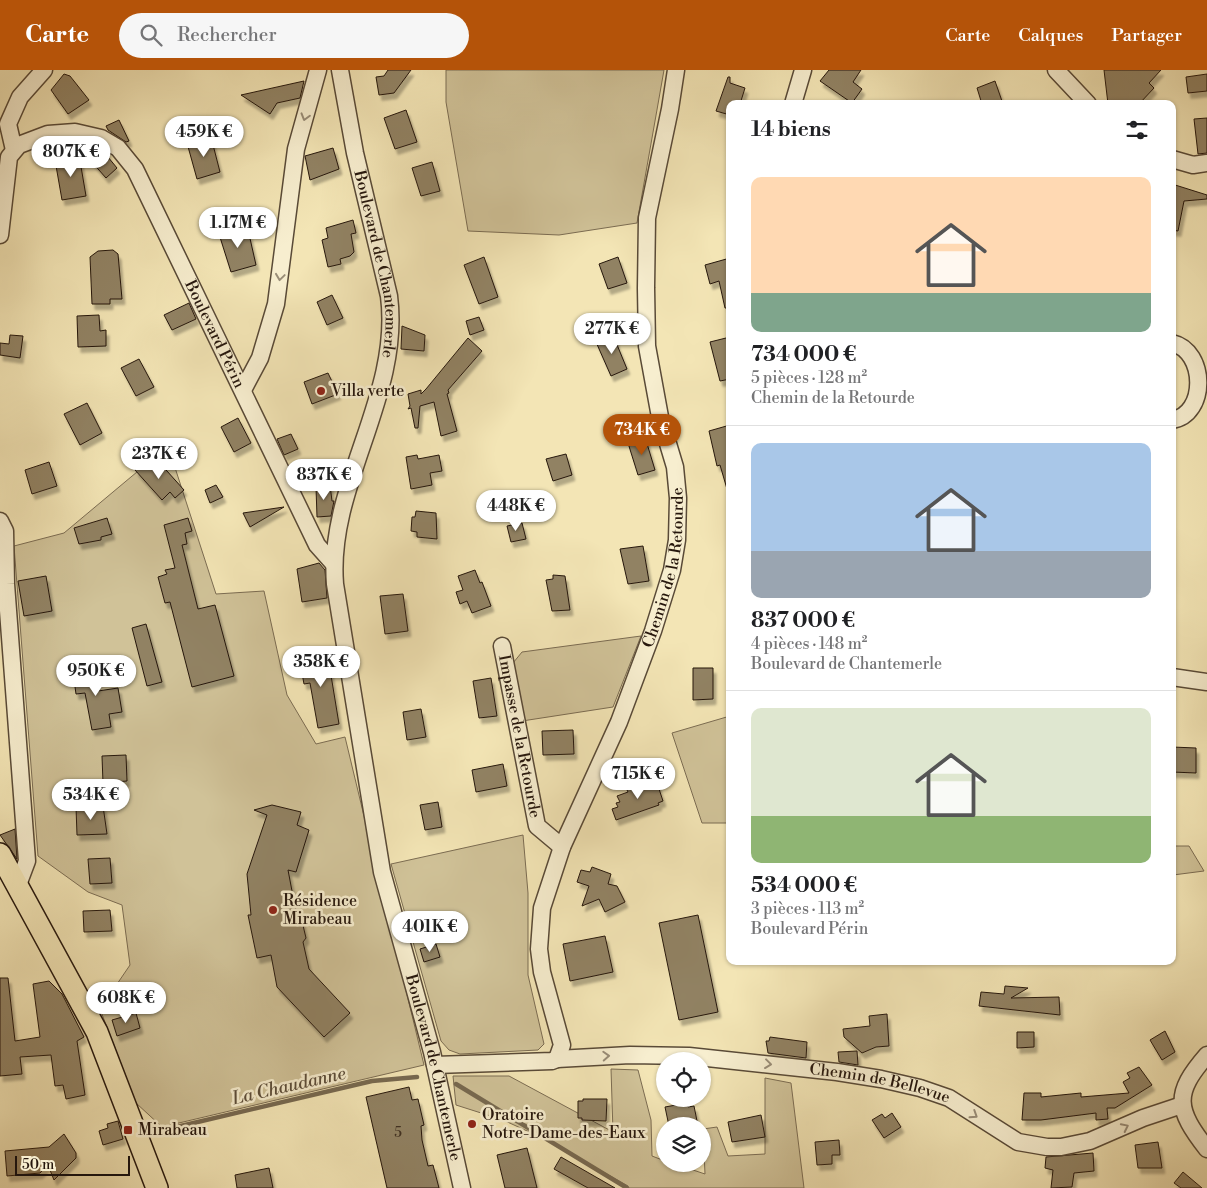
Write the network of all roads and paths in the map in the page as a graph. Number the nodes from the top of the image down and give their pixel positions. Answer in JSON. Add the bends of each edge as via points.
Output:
{"nodes":[{"id":1,"x":44,"y":70,"type":"edge"},
{"id":2,"x":318,"y":70,"type":"edge"},
{"id":3,"x":340,"y":70,"type":"edge"},
{"id":4,"x":676,"y":70,"type":"edge"},
{"id":5,"x":803,"y":70,"type":"edge"},
{"id":6,"x":1056,"y":70,"type":"edge"},
{"id":7,"x":794,"y":100,"type":"edge"},
{"id":8,"x":1084,"y":100,"type":"edge"},
{"id":9,"x":14,"y":150,"type":"junction"},
{"id":10,"x":1176,"y":161,"type":"edge"},
{"id":11,"x":1207,"y":163,"type":"edge"},
{"id":12,"x":0,"y":235,"type":"edge"},
{"id":13,"x":1176,"y":343,"type":"edge"},
{"id":14,"x":243,"y":390,"type":"junction"},
{"id":15,"x":1176,"y":420,"type":"edge"},
{"id":16,"x":0,"y":521,"type":"edge"},
{"id":17,"x":333,"y":563,"type":"junction"},
{"id":18,"x":502,"y":646,"type":"dead end"},
{"id":19,"x":1176,"y":678,"type":"edge"},
{"id":20,"x":1207,"y":682,"type":"edge"},
{"id":21,"x":559,"y":840,"type":"junction"},
{"id":22,"x":0,"y":854,"type":"edge"},
{"id":23,"x":18,"y":885,"type":"junction"},
{"id":24,"x":556,"y":1050,"type":"junction"},
{"id":25,"x":1207,"y":1054,"type":"edge"},
{"id":26,"x":435,"y":1065,"type":"junction"},
{"id":27,"x":1182,"y":1105,"type":"junction"},
{"id":28,"x":138,"y":1141,"type":"junction"},
{"id":29,"x":1207,"y":1149,"type":"edge"},
{"id":30,"x":146,"y":1188,"type":"edge"},
{"id":31,"x":157,"y":1188,"type":"edge"},
{"id":32,"x":462,"y":1188,"type":"edge"}],
"edges":[{"from":1,"to":9,"type":"street","via":[[20,97],[8,124]]},
{"from":2,"to":14,"type":"street","one_way":true,"via":[[296,149],[276,304],[260,358]]},
{"from":3,"to":17,"type":"street","name":"Boulevard de Chantemerle","via":[[348,120],[392,315],[377,405],[354,472]]},
{"from":4,"to":21,"type":"street","name":"Chemin de la Retourde","via":[[647,218],[646,288],[647,346],[660,417],[675,467],[677,540],[672,570],[651,638],[619,722]]},
{"from":5,"to":7,"type":"street"},
{"from":6,"to":8,"type":"street"},
{"from":9,"to":12,"type":"street","via":[[10,157]]},
{"from":9,"to":14,"type":"street","name":"Boulevard Périn","via":[[32,138],[75,132],[101,138],[118,148],[135,169]]},
{"from":10,"to":11,"type":"street","via":[[1193,165]]},
{"from":13,"to":15,"type":"street","via":[[1195,353],[1204,366],[1205,386],[1197,408]]},
{"from":14,"to":17,"type":"street","name":"Boulevard Périn","via":[[317,545]]},
{"from":16,"to":23,"type":"street","via":[[5,531],[6,584],[27,861]]},
{"from":17,"to":26,"type":"street","name":"Boulevard de Chantemerle","via":[[382,872]]},
{"from":18,"to":21,"type":"street","name":"Impasse de la Retourde","via":[[537,826],[544,834]]},
{"from":19,"to":20,"type":"street"},
{"from":21,"to":24,"type":"street","name":"Chemin de la Retourde","via":[[542,908],[539,948]]},
{"from":22,"to":23,"type":"main road"},
{"from":23,"to":28,"type":"main road","via":[[97,1032]]},
{"from":24,"to":26,"type":"street","name":"Chemin de Bellevue"},
{"from":24,"to":27,"type":"street","name":"Chemin de Bellevue","one_way":true,"via":[[689,1056],[881,1079],[949,1098],[1018,1142],[1047,1147],[1090,1141]]},
{"from":25,"to":27,"type":"street","via":[[1188,1078]]},
{"from":26,"to":32,"type":"street","name":"Boulevard de Chantemerle"},
{"from":27,"to":29,"type":"street","via":[[1184,1115]]},
{"from":28,"to":30,"type":"main road"},
{"from":28,"to":31,"type":"main road"}]}
